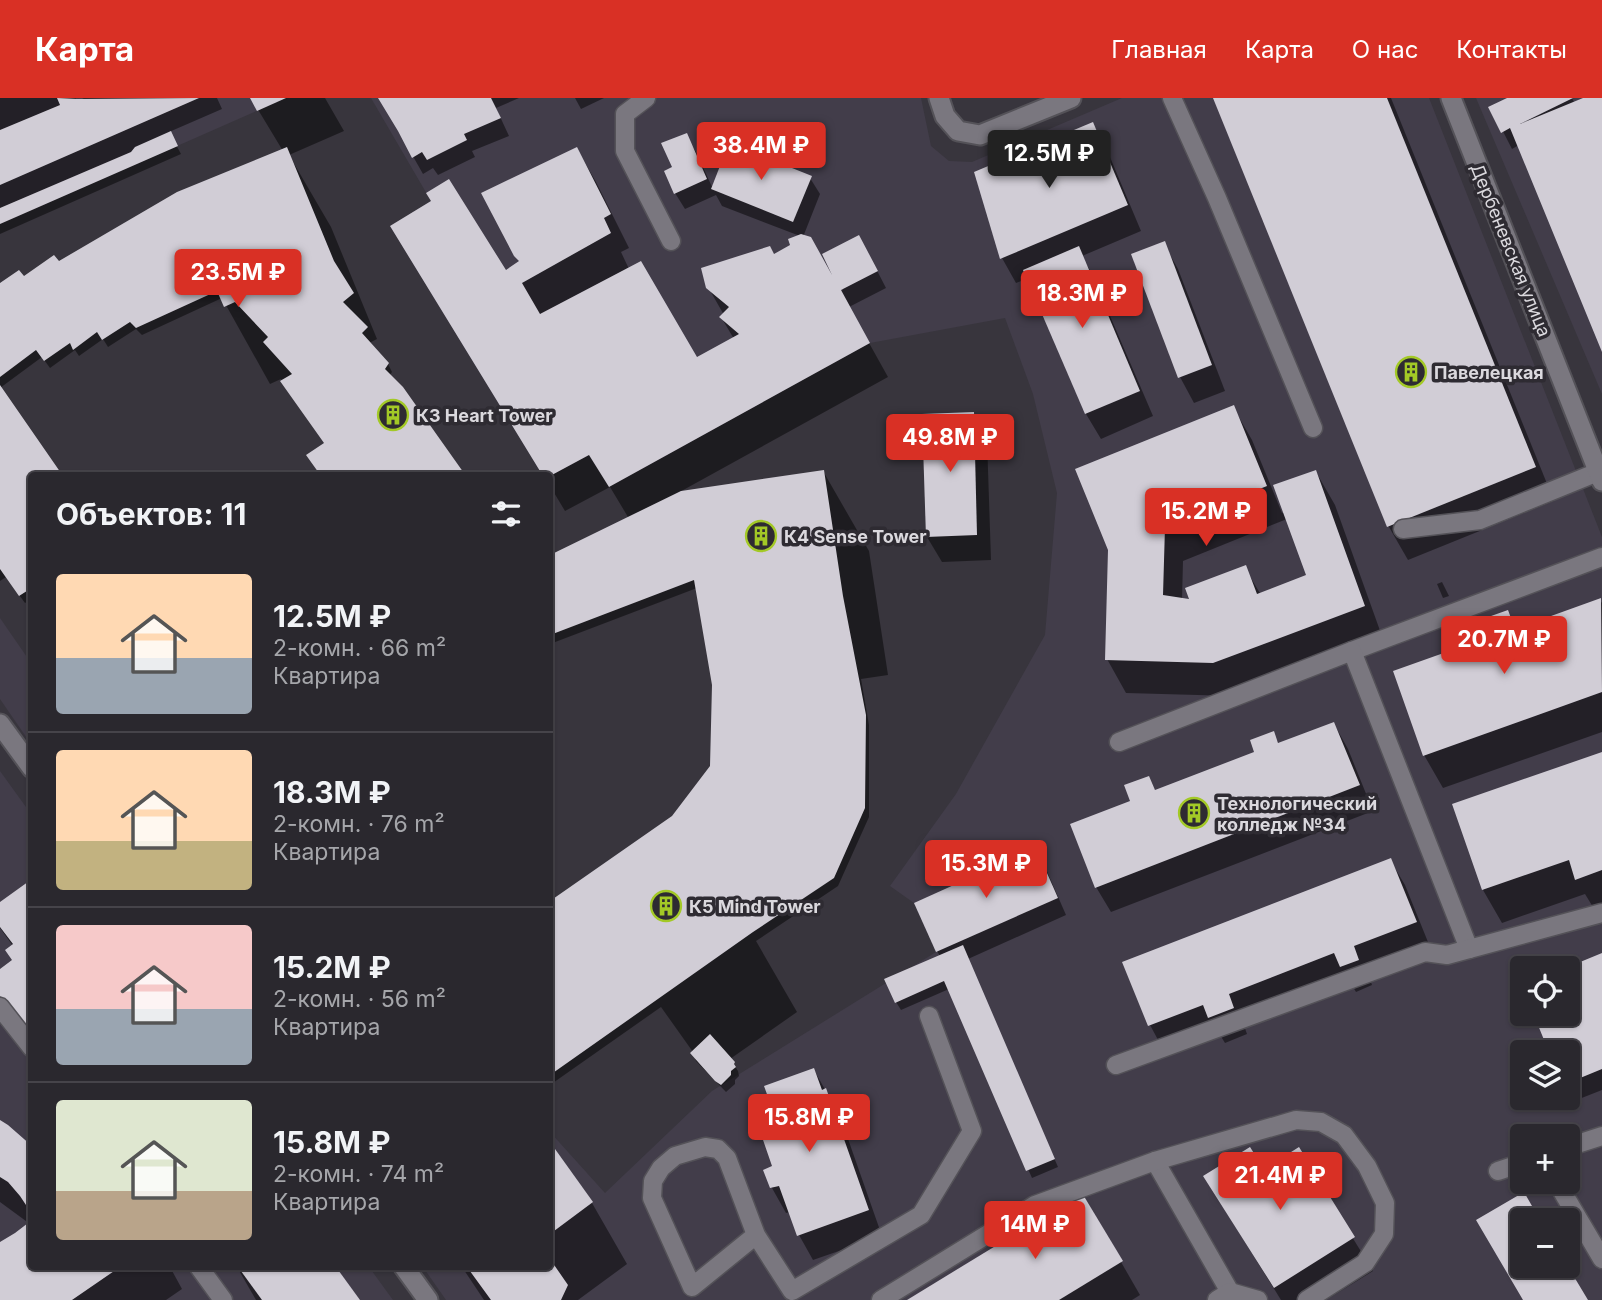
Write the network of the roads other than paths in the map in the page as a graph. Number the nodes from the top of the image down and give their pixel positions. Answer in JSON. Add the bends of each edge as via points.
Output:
{"nodes":[{"id":1,"x":646,"y":98,"type":"edge"},
{"id":2,"x":939,"y":98,"type":"edge"},
{"id":3,"x":1071,"y":98,"type":"edge"},
{"id":4,"x":1172,"y":98,"type":"edge"},
{"id":5,"x":1451,"y":98,"type":"edge"},
{"id":6,"x":671,"y":241,"type":"dead end"},
{"id":7,"x":1313,"y":428,"type":"dead end"},
{"id":8,"x":1600,"y":476,"type":"edge"},
{"id":9,"x":1403,"y":529,"type":"dead end"},
{"id":10,"x":1602,"y":556,"type":"edge"},
{"id":11,"x":1352,"y":651,"type":"junction"},
{"id":12,"x":0,"y":724,"type":"edge"},
{"id":13,"x":1119,"y":742,"type":"dead end"},
{"id":14,"x":28,"y":762,"type":"edge"},
{"id":15,"x":1602,"y":913,"type":"edge"},
{"id":16,"x":1469,"y":949,"type":"junction"},
{"id":17,"x":0,"y":1007,"type":"edge"},
{"id":18,"x":929,"y":1016,"type":"dead end"},
{"id":19,"x":28,"y":1043,"type":"edge"},
{"id":20,"x":1116,"y":1065,"type":"dead end"},
{"id":21,"x":1602,"y":1136,"type":"edge"},
{"id":22,"x":1580,"y":1143,"type":"edge"},
{"id":23,"x":1155,"y":1161,"type":"junction"},
{"id":24,"x":1510,"y":1167,"type":"edge"},
{"id":25,"x":1499,"y":1171,"type":"dead end"},
{"id":26,"x":1564,"y":1194,"type":"edge"},
{"id":27,"x":756,"y":1235,"type":"junction"},
{"id":28,"x":1602,"y":1259,"type":"edge"},
{"id":29,"x":201,"y":1270,"type":"edge"},
{"id":30,"x":406,"y":1270,"type":"edge"},
{"id":31,"x":687,"y":1293,"type":"edge"},
{"id":32,"x":785,"y":1296,"type":"edge"},
{"id":33,"x":1224,"y":1296,"type":"edge"},
{"id":34,"x":223,"y":1300,"type":"edge"},
{"id":35,"x":428,"y":1300,"type":"edge"},
{"id":36,"x":881,"y":1300,"type":"edge"},
{"id":37,"x":1258,"y":1300,"type":"edge"},
{"id":38,"x":1307,"y":1300,"type":"edge"}],
"edges":[{"from":1,"to":6,"type":"lane","via":[[625,114],[625,151]]},
{"from":2,"to":3,"type":"street","via":[[950,124],[958,131],[980,135]]},
{"from":4,"to":7,"type":"lane"},
{"from":5,"to":8,"type":"street","name":"Дербеневская улица"},
{"from":8,"to":9,"type":"lane","via":[[1480,520]]},
{"from":10,"to":11,"type":"lane"},
{"from":11,"to":13,"type":"lane"},
{"from":11,"to":16,"type":"lane"},
{"from":12,"to":14,"type":"street"},
{"from":15,"to":16,"type":"lane"},
{"from":16,"to":20,"type":"lane","via":[[1447,955],[1425,952]]},
{"from":17,"to":19,"type":"lane"},
{"from":18,"to":32,"type":"lane","via":[[972,1131],[921,1215]]},
{"from":21,"to":22,"type":"lane"},
{"from":23,"to":33,"type":"lane"},
{"from":23,"to":36,"type":"lane","via":[[1035,1205]]},
{"from":23,"to":38,"type":"lane","via":[[1296,1120],[1321,1122],[1344,1135],[1367,1166],[1385,1203],[1384,1234],[1365,1263]]},
{"from":24,"to":25,"type":"lane"},
{"from":26,"to":28,"type":"lane"},
{"from":27,"to":31,"type":"lane"},
{"from":27,"to":31,"type":"lane","via":[[727,1158],[718,1149],[705,1147],[675,1156],[653,1181],[652,1198]]},
{"from":27,"to":32,"type":"lane"},
{"from":29,"to":34,"type":"lane"},
{"from":30,"to":35,"type":"street"},
{"from":33,"to":37,"type":"lane"}]}
